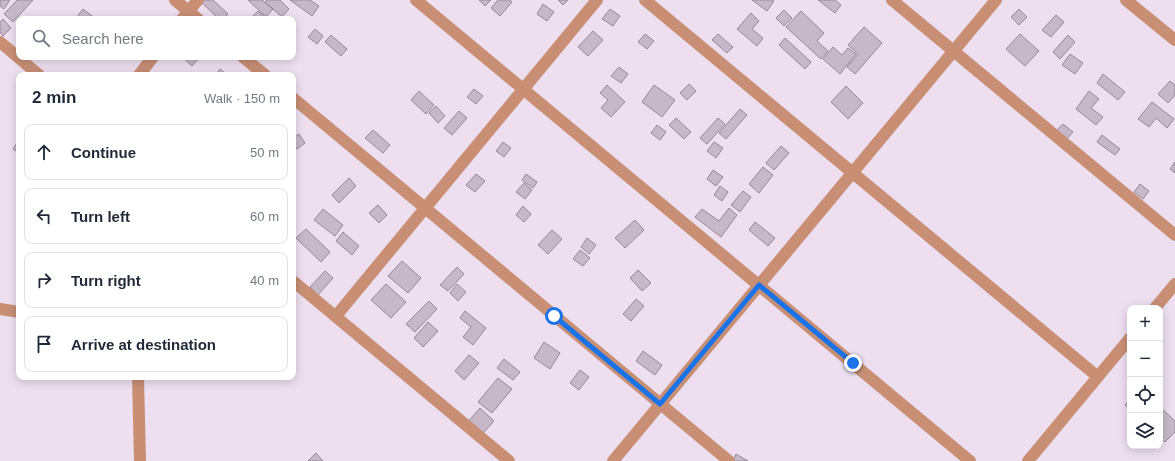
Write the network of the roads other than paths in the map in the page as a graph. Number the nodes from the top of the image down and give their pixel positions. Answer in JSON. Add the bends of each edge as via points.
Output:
{"nodes":[{"id":1,"x":175,"y":0,"type":"edge"},
{"id":2,"x":198,"y":0,"type":"edge"},
{"id":3,"x":416,"y":0,"type":"edge"},
{"id":4,"x":597,"y":0,"type":"edge"},
{"id":5,"x":645,"y":0,"type":"edge"},
{"id":6,"x":892,"y":0,"type":"edge"},
{"id":7,"x":996,"y":0,"type":"edge"},
{"id":8,"x":1126,"y":0,"type":"edge"},
{"id":9,"x":189,"y":16,"type":"edge"},
{"id":10,"x":1175,"y":40,"type":"edge"},
{"id":11,"x":0,"y":42,"type":"edge"},
{"id":12,"x":954,"y":51,"type":"junction"},
{"id":13,"x":16,"y":56,"type":"edge"},
{"id":14,"x":21,"y":60,"type":"edge"},
{"id":15,"x":151,"y":60,"type":"edge"},
{"id":16,"x":247,"y":60,"type":"edge"},
{"id":17,"x":35,"y":72,"type":"edge"},
{"id":18,"x":141,"y":72,"type":"edge"},
{"id":19,"x":261,"y":72,"type":"edge"},
{"id":20,"x":523,"y":89,"type":"junction"},
{"id":21,"x":296,"y":101,"type":"edge"},
{"id":22,"x":853,"y":173,"type":"junction"},
{"id":23,"x":424,"y":208,"type":"junction"},
{"id":24,"x":1175,"y":235,"type":"edge"},
{"id":25,"x":296,"y":283,"type":"edge"},
{"id":26,"x":1175,"y":284,"type":"edge"},
{"id":27,"x":759,"y":285,"type":"junction"},
{"id":28,"x":1158,"y":305,"type":"edge"},
{"id":29,"x":0,"y":309,"type":"edge"},
{"id":30,"x":16,"y":312,"type":"edge"},
{"id":31,"x":336,"y":316,"type":"junction"},
{"id":32,"x":1128,"y":341,"type":"edge"},
{"id":33,"x":1098,"y":377,"type":"junction"},
{"id":34,"x":138,"y":380,"type":"edge"},
{"id":35,"x":660,"y":404,"type":"junction"},
{"id":36,"x":140,"y":461,"type":"edge"},
{"id":37,"x":509,"y":461,"type":"edge"},
{"id":38,"x":613,"y":461,"type":"edge"},
{"id":39,"x":729,"y":461,"type":"edge"},
{"id":40,"x":970,"y":461,"type":"edge"},
{"id":41,"x":1028,"y":461,"type":"edge"}],
"edges":[{"from":1,"to":9,"type":"street"},
{"from":2,"to":9,"type":"street"},
{"from":3,"to":20,"type":"street"},
{"from":4,"to":20,"type":"street"},
{"from":5,"to":22,"type":"street"},
{"from":6,"to":12,"type":"street"},
{"from":7,"to":12,"type":"street"},
{"from":8,"to":10,"type":"street"},
{"from":11,"to":13,"type":"street"},
{"from":12,"to":22,"type":"street"},
{"from":12,"to":24,"type":"street"},
{"from":14,"to":17,"type":"street"},
{"from":15,"to":18,"type":"street"},
{"from":16,"to":19,"type":"street"},
{"from":20,"to":23,"type":"street"},
{"from":20,"to":27,"type":"street"},
{"from":21,"to":23,"type":"street"},
{"from":22,"to":27,"type":"street"},
{"from":22,"to":33,"type":"street"},
{"from":23,"to":31,"type":"street"},
{"from":23,"to":35,"type":"street"},
{"from":25,"to":31,"type":"street"},
{"from":26,"to":28,"type":"street"},
{"from":27,"to":35,"type":"street"},
{"from":27,"to":40,"type":"street"},
{"from":29,"to":30,"type":"street"},
{"from":31,"to":37,"type":"street"},
{"from":32,"to":33,"type":"street"},
{"from":33,"to":41,"type":"street"},
{"from":34,"to":36,"type":"street"},
{"from":35,"to":38,"type":"street"},
{"from":35,"to":39,"type":"street"}]}
